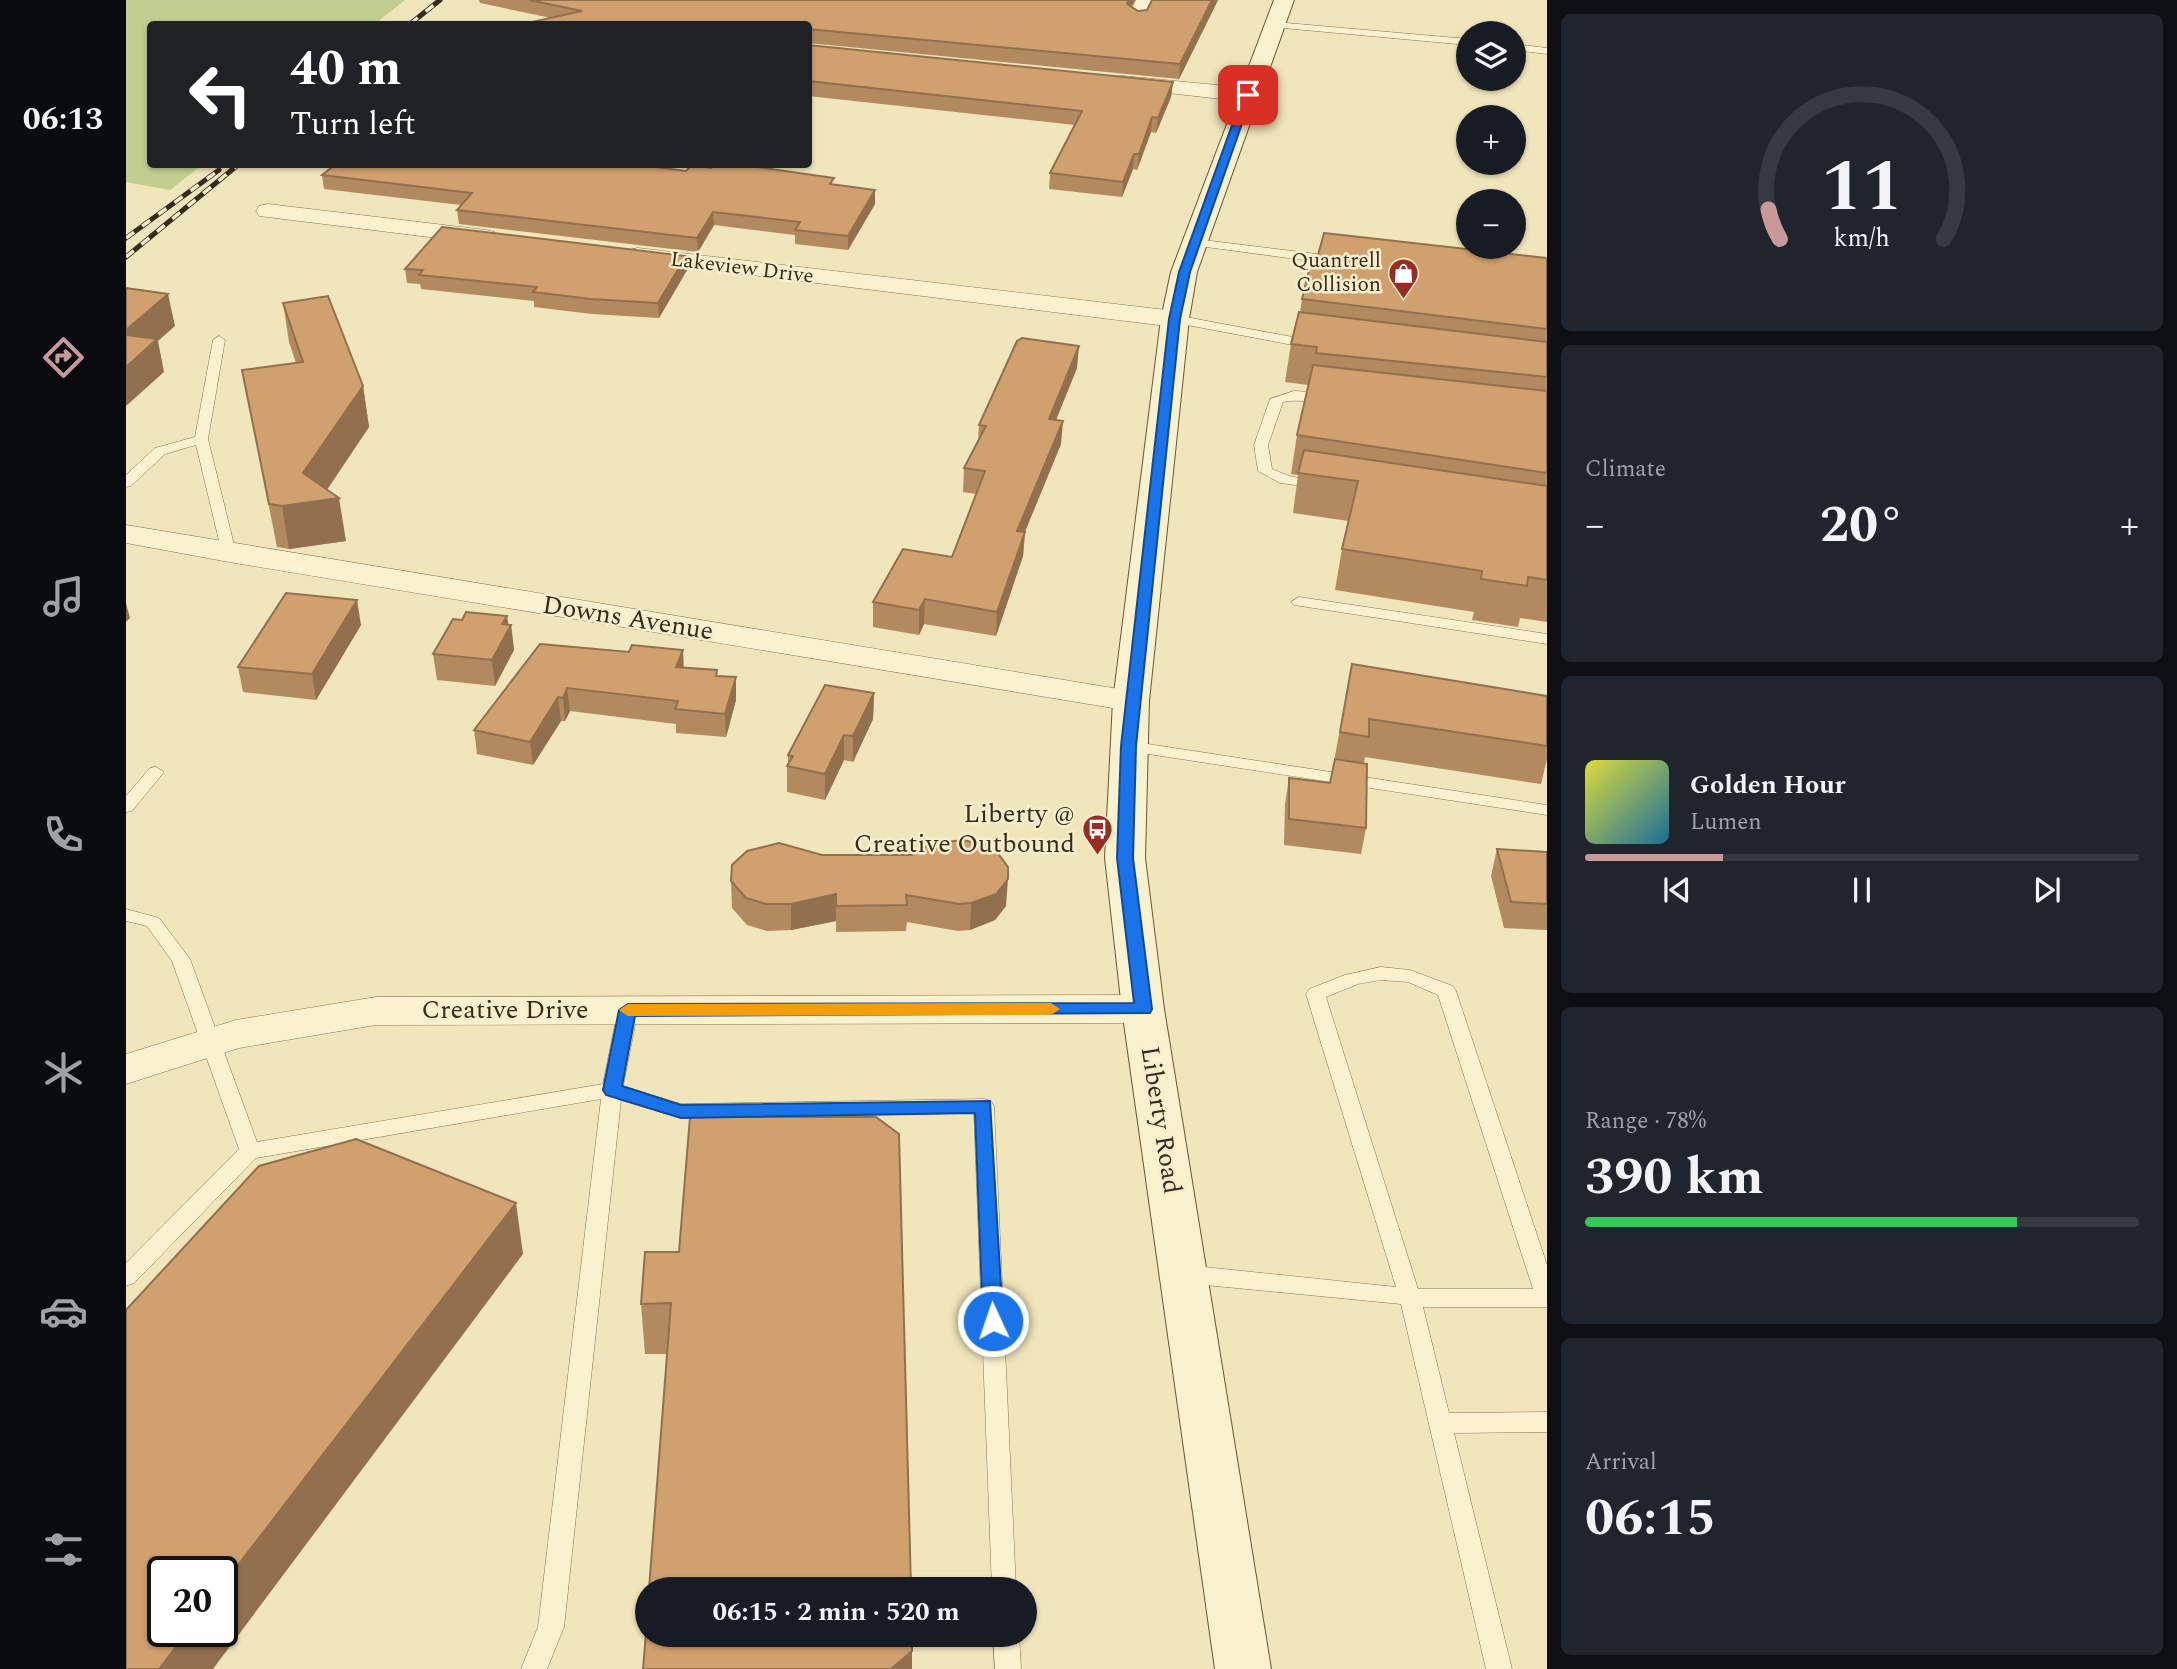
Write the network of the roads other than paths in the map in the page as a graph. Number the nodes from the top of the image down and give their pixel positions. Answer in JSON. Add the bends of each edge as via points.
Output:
{"nodes":[{"id":1,"x":1279,"y":12,"type":"edge"},
{"id":2,"x":1456,"y":40,"type":"edge"},
{"id":3,"x":1526,"y":48,"type":"edge"},
{"id":4,"x":1547,"y":51,"type":"edge"},
{"id":5,"x":1097,"y":80,"type":"edge"},
{"id":6,"x":1248,"y":95,"type":"junction"},
{"id":7,"x":268,"y":211,"type":"dead end"},
{"id":8,"x":511,"y":240,"type":"edge"},
{"id":9,"x":1195,"y":243,"type":"junction"},
{"id":10,"x":608,"y":252,"type":"edge"},
{"id":11,"x":1357,"y":263,"type":"edge"},
{"id":12,"x":1175,"y":319,"type":"junction"},
{"id":13,"x":219,"y":340,"type":"dead end"},
{"id":14,"x":1326,"y":346,"type":"edge"},
{"id":15,"x":1342,"y":398,"type":"edge"},
{"id":16,"x":201,"y":439,"type":"junction"},
{"id":17,"x":126,"y":482,"type":"edge"},
{"id":18,"x":1335,"y":489,"type":"edge"},
{"id":19,"x":126,"y":534,"type":"edge"},
{"id":20,"x":229,"y":553,"type":"junction"},
{"id":21,"x":1298,"y":602,"type":"dead end"},
{"id":22,"x":1547,"y":639,"type":"edge"},
{"id":23,"x":1131,"y":701,"type":"junction"},
{"id":24,"x":1128,"y":746,"type":"junction"},
{"id":25,"x":156,"y":772,"type":"dead end"},
{"id":26,"x":126,"y":807,"type":"edge"},
{"id":27,"x":1547,"y":810,"type":"edge"},
{"id":28,"x":126,"y":915,"type":"edge"},
{"id":29,"x":1143,"y":1009,"type":"junction"},
{"id":30,"x":628,"y":1010,"type":"junction"},
{"id":31,"x":212,"y":1041,"type":"junction"},
{"id":32,"x":126,"y":1069,"type":"edge"},
{"id":33,"x":612,"y":1090,"type":"junction"},
{"id":34,"x":250,"y":1151,"type":"junction"},
{"id":35,"x":1185,"y":1274,"type":"junction"},
{"id":36,"x":126,"y":1277,"type":"edge"},
{"id":37,"x":1410,"y":1297,"type":"junction"},
{"id":38,"x":1547,"y":1298,"type":"edge"},
{"id":39,"x":1547,"y":1422,"type":"edge"},
{"id":40,"x":1440,"y":1423,"type":"junction"},
{"id":41,"x":1004,"y":1577,"type":"edge"},
{"id":42,"x":1006,"y":1647,"type":"edge"},
{"id":43,"x":534,"y":1669,"type":"edge"},
{"id":44,"x":1007,"y":1669,"type":"edge"},
{"id":45,"x":1243,"y":1669,"type":"edge"},
{"id":46,"x":1499,"y":1669,"type":"edge"}],
"edges":[{"from":1,"to":2,"type":"lane"},
{"from":1,"to":6,"type":"main road","name":"Liberty Road"},
{"from":3,"to":4,"type":"lane"},
{"from":5,"to":6,"type":"street"},
{"from":6,"to":9,"type":"main road","name":"Liberty Road"},
{"from":7,"to":8,"type":"street"},
{"from":9,"to":11,"type":"lane"},
{"from":9,"to":12,"type":"main road","name":"Liberty Road"},
{"from":10,"to":12,"type":"street","name":"Lakeview Drive"},
{"from":12,"to":14,"type":"lane"},
{"from":12,"to":23,"type":"main road","name":"Liberty Road"},
{"from":13,"to":16,"type":"lane"},
{"from":15,"to":18,"type":"lane","via":[[1294,395],[1278,399],[1261,445],[1265,471],[1285,480]]},
{"from":16,"to":17,"type":"lane","via":[[160,451]]},
{"from":16,"to":20,"type":"lane"},
{"from":19,"to":20,"type":"street","name":"Downs Avenue"},
{"from":20,"to":23,"type":"street","name":"Downs Avenue"},
{"from":21,"to":22,"type":"lane"},
{"from":23,"to":24,"type":"main road","name":"Liberty Road"},
{"from":24,"to":27,"type":"lane"},
{"from":24,"to":29,"type":"main road","name":"Liberty Road","via":[[1125,858]]},
{"from":25,"to":26,"type":"lane"},
{"from":28,"to":31,"type":"lane","via":[[153,922],[181,959]]},
{"from":29,"to":30,"type":"street","name":"Creative Drive"},
{"from":29,"to":35,"type":"main road","name":"Liberty Road"},
{"from":30,"to":31,"type":"street","name":"Creative Drive","via":[[376,1011],[296,1022]]},
{"from":30,"to":33,"type":"lane"},
{"from":31,"to":32,"type":"street","name":"Creative Drive"},
{"from":31,"to":34,"type":"lane"},
{"from":33,"to":34,"type":"lane"},
{"from":33,"to":41,"type":"lane","via":[[681,1111],[984,1106]]},
{"from":33,"to":43,"type":"lane","via":[[551,1627]]},
{"from":34,"to":36,"type":"lane"},
{"from":35,"to":37,"type":"lane"},
{"from":35,"to":45,"type":"main road","name":"Liberty Road"},
{"from":37,"to":38,"type":"lane"},
{"from":37,"to":38,"type":"lane","via":[[1317,994],[1361,975],[1413,974],[1446,991]]},
{"from":37,"to":40,"type":"lane"},
{"from":39,"to":40,"type":"lane"},
{"from":40,"to":46,"type":"lane"},
{"from":42,"to":44,"type":"lane"}]}
